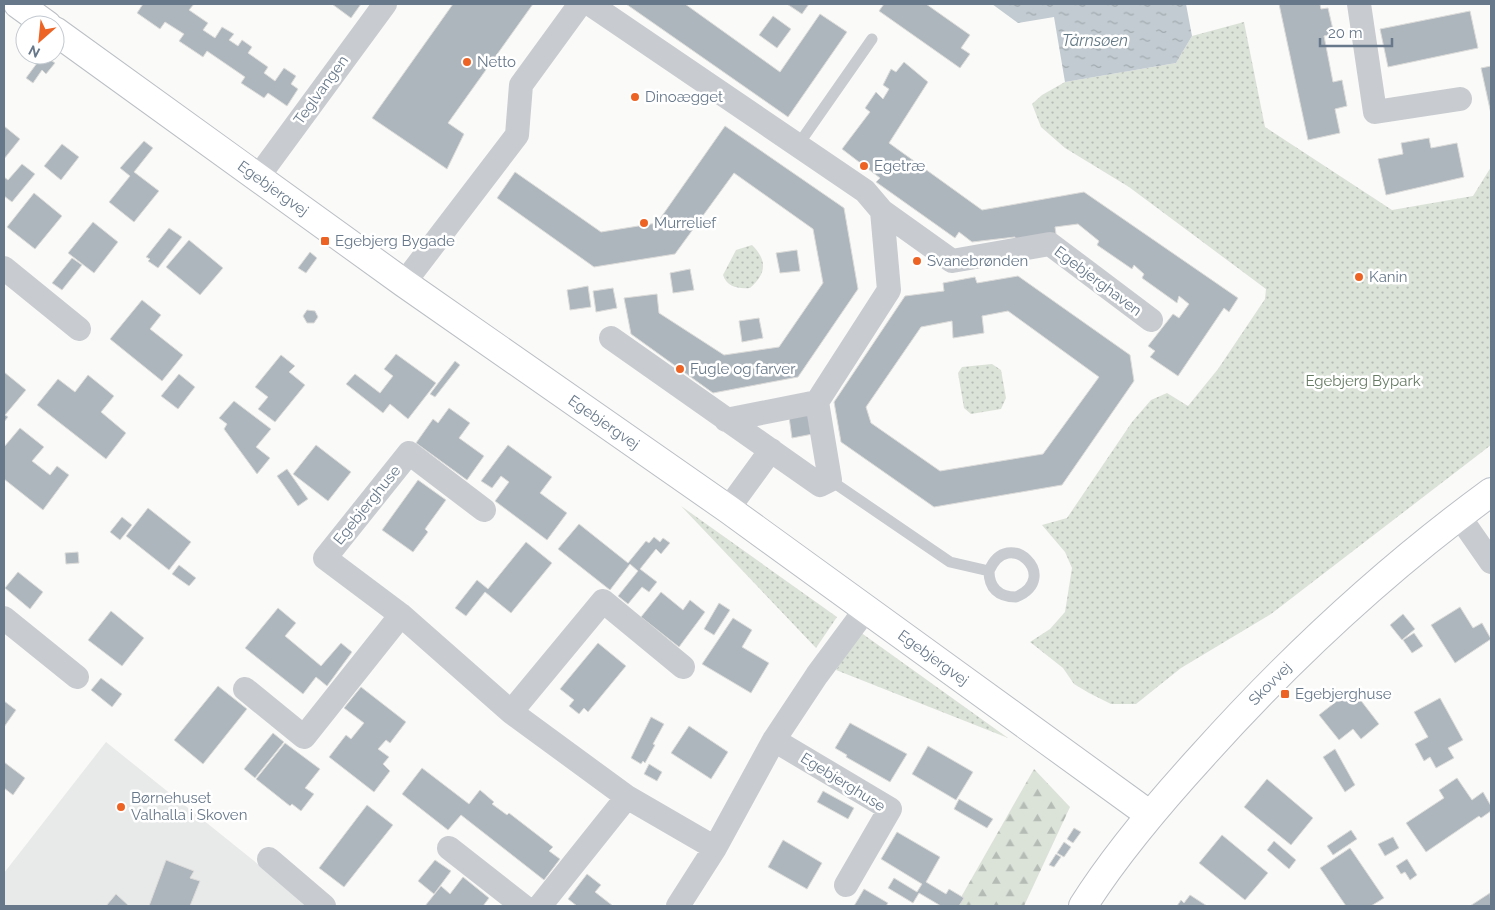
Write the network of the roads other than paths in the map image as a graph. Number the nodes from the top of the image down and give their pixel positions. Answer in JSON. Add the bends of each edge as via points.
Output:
{"nodes":[{"id":1,"x":18,"y":4,"type":"edge"},
{"id":2,"x":385,"y":4,"type":"edge"},
{"id":3,"x":580,"y":4,"type":"edge"},
{"id":4,"x":590,"y":4,"type":"edge"},
{"id":5,"x":1359,"y":4,"type":"edge"},
{"id":6,"x":33,"y":15,"type":"edge"},
{"id":7,"x":65,"y":38,"type":"edge"},
{"id":8,"x":872,"y":39,"type":"dead end"},
{"id":9,"x":1460,"y":99,"type":"dead end"},
{"id":10,"x":798,"y":145,"type":"junction"},
{"id":11,"x":258,"y":177,"type":"junction"},
{"id":12,"x":882,"y":211,"type":"junction"},
{"id":13,"x":4,"y":268,"type":"edge"},
{"id":14,"x":404,"y":283,"type":"junction"},
{"id":15,"x":1151,"y":320,"type":"dead end"},
{"id":16,"x":79,"y":329,"type":"dead end"},
{"id":17,"x":611,"y":338,"type":"dead end"},
{"id":18,"x":817,"y":402,"type":"junction"},
{"id":19,"x":726,"y":420,"type":"junction"},
{"id":20,"x":771,"y":450,"type":"junction"},
{"id":21,"x":830,"y":480,"type":"junction"},
{"id":22,"x":1491,"y":492,"type":"edge"},
{"id":23,"x":728,"y":508,"type":"junction"},
{"id":24,"x":484,"y":510,"type":"dead end"},
{"id":25,"x":1459,"y":516,"type":"junction"},
{"id":26,"x":1491,"y":562,"type":"edge"},
{"id":27,"x":989,"y":570,"type":"junction"},
{"id":28,"x":866,"y":609,"type":"junction"},
{"id":29,"x":401,"y":615,"type":"junction"},
{"id":30,"x":4,"y":618,"type":"edge"},
{"id":31,"x":683,"y":667,"type":"dead end"},
{"id":32,"x":77,"y":677,"type":"dead end"},
{"id":33,"x":245,"y":689,"type":"dead end"},
{"id":34,"x":511,"y":712,"type":"junction"},
{"id":35,"x":774,"y":740,"type":"junction"},
{"id":36,"x":627,"y":796,"type":"junction"},
{"id":37,"x":1150,"y":815,"type":"junction"},
{"id":38,"x":449,"y":848,"type":"dead end"},
{"id":39,"x":715,"y":848,"type":"junction"},
{"id":40,"x":269,"y":859,"type":"dead end"},
{"id":41,"x":846,"y":885,"type":"dead end"},
{"id":42,"x":324,"y":906,"type":"edge"},
{"id":43,"x":523,"y":906,"type":"edge"},
{"id":44,"x":540,"y":906,"type":"edge"},
{"id":45,"x":678,"y":906,"type":"edge"},
{"id":46,"x":1083,"y":906,"type":"edge"}],
"edges":[{"from":1,"to":6,"type":"street"},
{"from":2,"to":11,"type":"street","name":"Teglvangen"},
{"from":3,"to":14,"type":"street","via":[[521,85],[517,135]]},
{"from":4,"to":10,"type":"street","name":"Egebjerghaven"},
{"from":5,"to":9,"type":"street","via":[[1375,112]]},
{"from":7,"to":11,"type":"street","name":"Egebjergvej"},
{"from":8,"to":10,"type":"lane"},
{"from":10,"to":12,"type":"street","name":"Egebjerghaven","via":[[865,191]]},
{"from":11,"to":14,"type":"street","name":"Egebjergvej"},
{"from":12,"to":15,"type":"street","name":"Egebjerghaven","via":[[952,260],[1050,244]]},
{"from":12,"to":18,"type":"street","via":[[889,290]]},
{"from":13,"to":16,"type":"street"},
{"from":14,"to":23,"type":"street","name":"Egebjergvej"},
{"from":17,"to":19,"type":"street"},
{"from":18,"to":19,"type":"street"},
{"from":18,"to":21,"type":"street"},
{"from":19,"to":20,"type":"street"},
{"from":20,"to":21,"type":"street","via":[[820,485]]},
{"from":20,"to":23,"type":"street"},
{"from":21,"to":27,"type":"lane","via":[[950,562]]},
{"from":22,"to":25,"type":"street","name":"Skovvej"},
{"from":23,"to":28,"type":"street","name":"Egebjergvej"},
{"from":24,"to":29,"type":"street","name":"Egebjerghuse","via":[[409,453],[325,558]]},
{"from":25,"to":26,"type":"street"},
{"from":25,"to":37,"type":"street","name":"Skovvej","via":[[1363,595],[1257,694]]},
{"from":27,"to":27,"type":"lane","via":[[992,588],[1007,597],[1024,594],[1034,580],[1030,562],[1016,553],[999,556]]},
{"from":28,"to":35,"type":"street"},
{"from":28,"to":37,"type":"street","name":"Egebjergvej"},
{"from":29,"to":33,"type":"street","via":[[304,737]]},
{"from":29,"to":34,"type":"street","name":"Egebjerghuse"},
{"from":30,"to":32,"type":"street"},
{"from":31,"to":34,"type":"street","via":[[603,601]]},
{"from":34,"to":36,"type":"street","name":"Egebjerghuse"},
{"from":35,"to":39,"type":"street"},
{"from":35,"to":41,"type":"street","name":"Egebjerghuse","via":[[890,809]]},
{"from":36,"to":39,"type":"street","name":"Egebjerghuse"},
{"from":36,"to":44,"type":"street"},
{"from":37,"to":46,"type":"street","name":"Skovvej"},
{"from":38,"to":43,"type":"street"},
{"from":39,"to":45,"type":"street"},
{"from":40,"to":42,"type":"street"}]}
